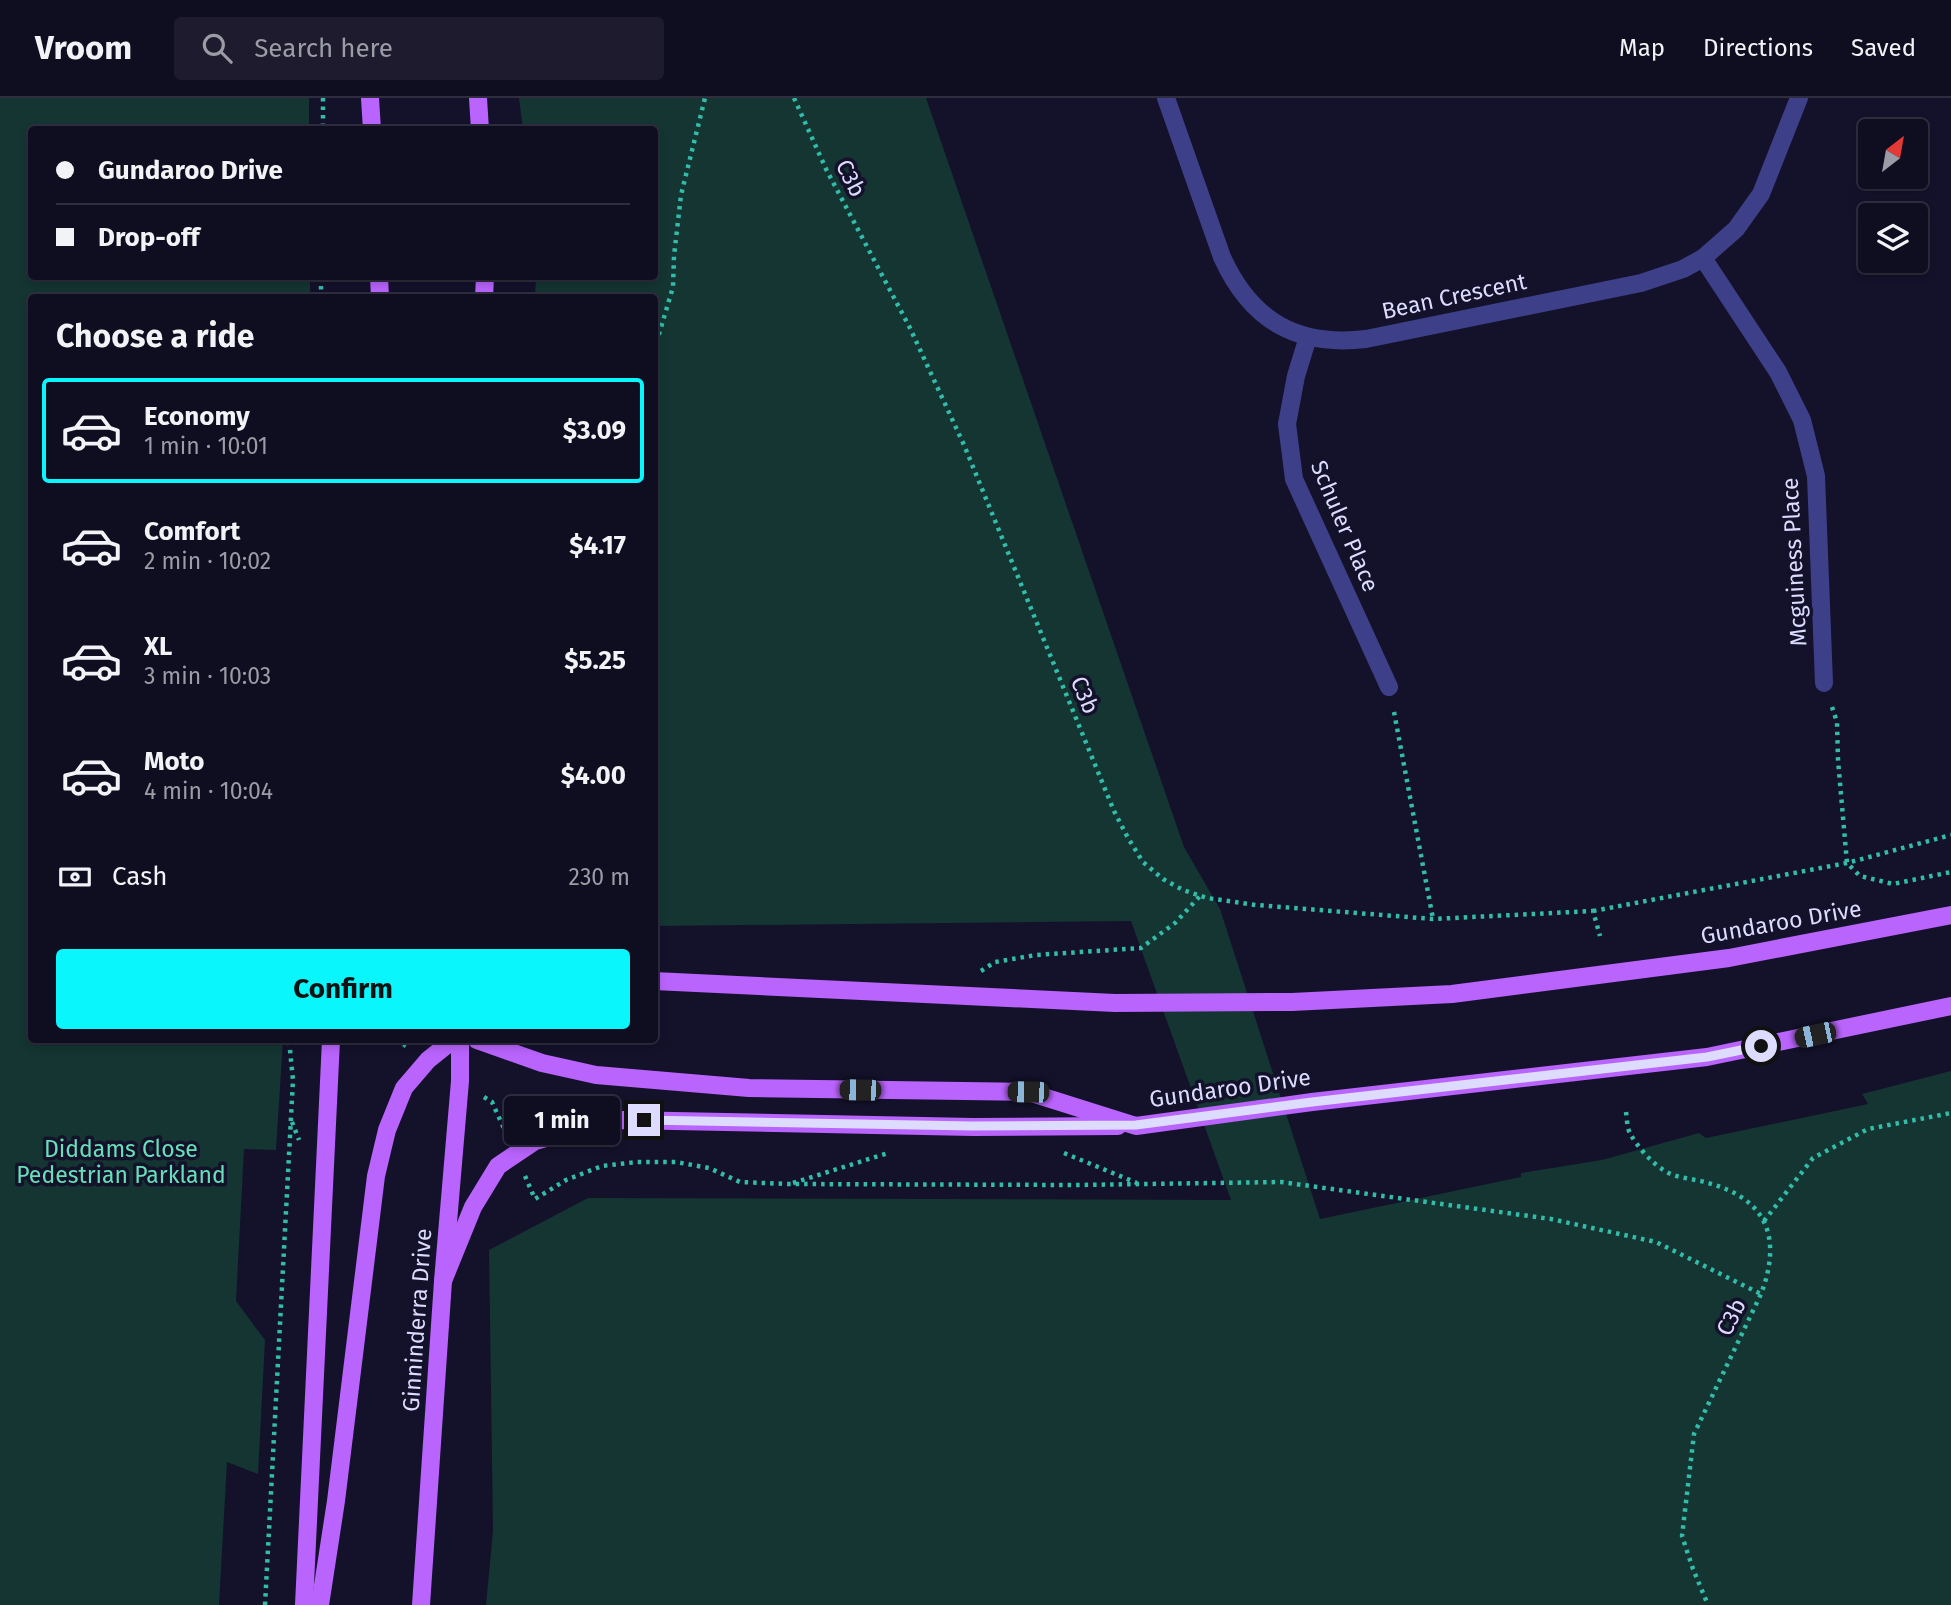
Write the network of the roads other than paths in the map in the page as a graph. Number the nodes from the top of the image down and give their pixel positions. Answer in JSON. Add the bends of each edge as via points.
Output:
{"nodes":[{"id":1,"x":370,"y":98,"type":"edge"},
{"id":2,"x":478,"y":98,"type":"edge"},
{"id":3,"x":1166,"y":98,"type":"edge"},
{"id":4,"x":1799,"y":98,"type":"edge"},
{"id":5,"x":372,"y":126,"type":"edge"},
{"id":6,"x":480,"y":126,"type":"edge"},
{"id":7,"x":1703,"y":258,"type":"junction"},
{"id":8,"x":1308,"y":337,"type":"junction"},
{"id":9,"x":1824,"y":683,"type":"road end"},
{"id":10,"x":1389,"y":687,"type":"road end"},
{"id":11,"x":1951,"y":915,"type":"edge"},
{"id":12,"x":658,"y":981,"type":"edge"},
{"id":13,"x":1951,"y":1006,"type":"edge"},
{"id":14,"x":331,"y":1043,"type":"edge"},
{"id":15,"x":449,"y":1043,"type":"edge"},
{"id":16,"x":460,"y":1043,"type":"edge"},
{"id":17,"x":485,"y":1043,"type":"edge"},
{"id":18,"x":1136,"y":1125,"type":"junction"},
{"id":19,"x":443,"y":1281,"type":"junction"},
{"id":20,"x":304,"y":1605,"type":"edge"},
{"id":21,"x":320,"y":1605,"type":"edge"},
{"id":22,"x":421,"y":1605,"type":"edge"}],
"edges":[{"from":1,"to":5,"type":"main road"},
{"from":2,"to":6,"type":"main road"},
{"from":3,"to":8,"type":"street","name":"Bean Crescent","via":[[1230,276],[1271,321]]},
{"from":4,"to":7,"type":"street","name":"Bean Crescent","via":[[1761,194],[1736,229]]},
{"from":7,"to":8,"type":"street","name":"Bean Crescent","via":[[1642,283],[1366,339]]},
{"from":7,"to":9,"type":"street","name":"Mcguiness Place","via":[[1778,372],[1802,420],[1816,476]]},
{"from":8,"to":10,"type":"street","name":"Schuler Place","via":[[1287,424],[1294,479]]},
{"from":11,"to":12,"type":"main road","name":"Gundaroo Drive","via":[[1729,958],[1452,994],[1292,1002],[1115,1003]]},
{"from":13,"to":18,"type":"main road","name":"Gundaroo Drive","via":[[1707,1057]]},
{"from":14,"to":20,"type":"main road"},
{"from":15,"to":21,"type":"main road","via":[[404,1088],[376,1176]]},
{"from":16,"to":19,"type":"main road","name":"Ginninderra Drive"},
{"from":17,"to":18,"type":"main road","name":"Gundaroo Drive","via":[[596,1075],[748,1088],[1028,1092]]},
{"from":18,"to":19,"type":"main road","via":[[623,1120],[581,1128],[535,1141],[498,1166],[473,1207]]},
{"from":19,"to":22,"type":"main road","name":"Ginninderra Drive"}]}
